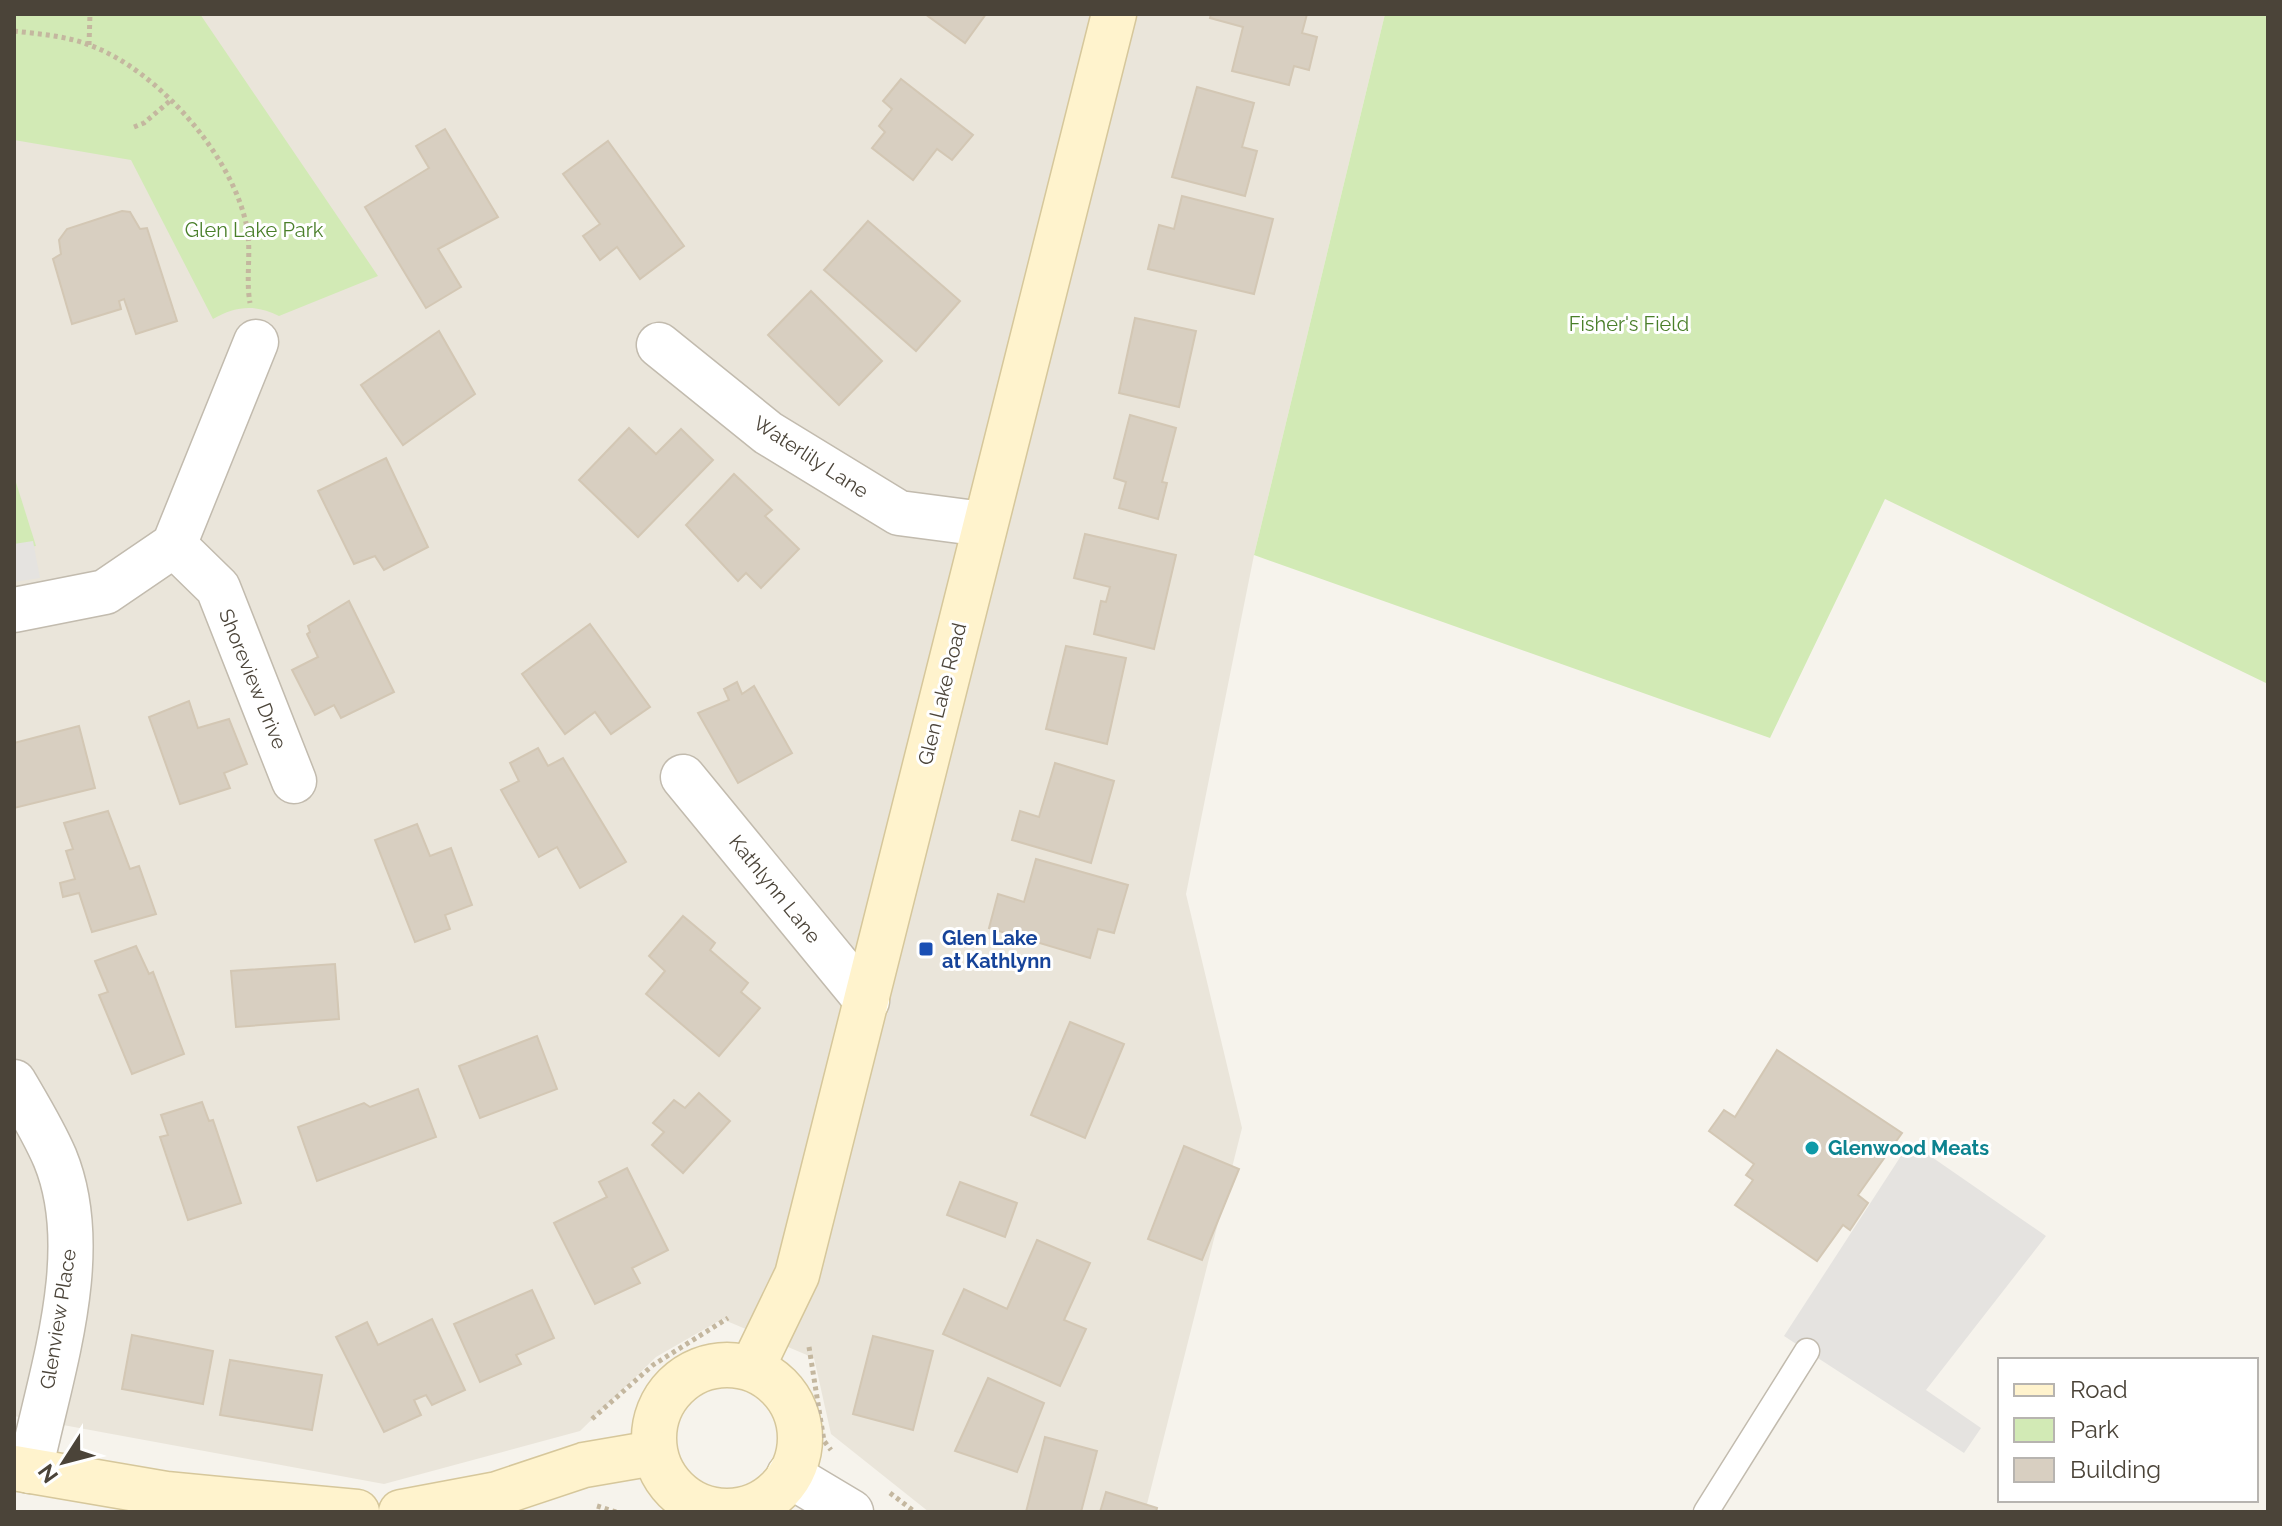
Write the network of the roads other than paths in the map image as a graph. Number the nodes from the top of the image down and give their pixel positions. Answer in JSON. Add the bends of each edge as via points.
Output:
{"nodes":[{"id":1,"x":1114,"y":14,"type":"edge"},
{"id":2,"x":256,"y":342,"type":"road end"},
{"id":3,"x":659,"y":345,"type":"dead end"},
{"id":4,"x":983,"y":524,"type":"junction"},
{"id":5,"x":174,"y":545,"type":"junction"},
{"id":6,"x":14,"y":610,"type":"edge"},
{"id":7,"x":683,"y":777,"type":"dead end"},
{"id":8,"x":294,"y":781,"type":"dead end"},
{"id":9,"x":867,"y":1001,"type":"junction"},
{"id":10,"x":14,"y":1082,"type":"edge"},
{"id":11,"x":1807,"y":1351,"type":"dead end"},
{"id":12,"x":752,"y":1368,"type":"junction"},
{"id":13,"x":654,"y":1453,"type":"junction"},
{"id":14,"x":22,"y":1470,"type":"edge"},
{"id":15,"x":789,"y":1475,"type":"junction"},
{"id":16,"x":865,"y":1499,"type":"edge"},
{"id":17,"x":692,"y":1508,"type":"edge"},
{"id":18,"x":357,"y":1512,"type":"edge"},
{"id":19,"x":401,"y":1512,"type":"edge"},
{"id":20,"x":1706,"y":1512,"type":"edge"}],
"edges":[{"from":1,"to":4,"type":"street","name":"Glen Lake Road"},
{"from":2,"to":5,"type":"street"},
{"from":3,"to":4,"type":"street","name":"Waterlily Lane","via":[[768,433],[899,513]]},
{"from":4,"to":9,"type":"street","name":"Glen Lake Road"},
{"from":5,"to":6,"type":"street","via":[[105,592]]},
{"from":5,"to":8,"type":"street","name":"Shoreview Drive","via":[[218,588]]},
{"from":7,"to":9,"type":"street","name":"Kathlynn Lane"},
{"from":9,"to":12,"type":"street","name":"Glen Lake Road","via":[[797,1275]]},
{"from":10,"to":14,"type":"street","name":"Glenview Place","via":[[55,1158],[73,1253]]},
{"from":11,"to":20,"type":"lane"},
{"from":12,"to":13,"type":"street","via":[[724,1364],[683,1378],[657,1415]]},
{"from":12,"to":15,"type":"street","via":[[768,1377],[793,1405],[801,1439]]},
{"from":13,"to":17,"type":"street","via":[[670,1485]]},
{"from":13,"to":19,"type":"street","via":[[584,1465],[497,1494]]},
{"from":14,"to":18,"type":"street","via":[[166,1494]]},
{"from":15,"to":16,"type":"street"},
{"from":15,"to":17,"type":"street","via":[[776,1493],[744,1510]]}]}
